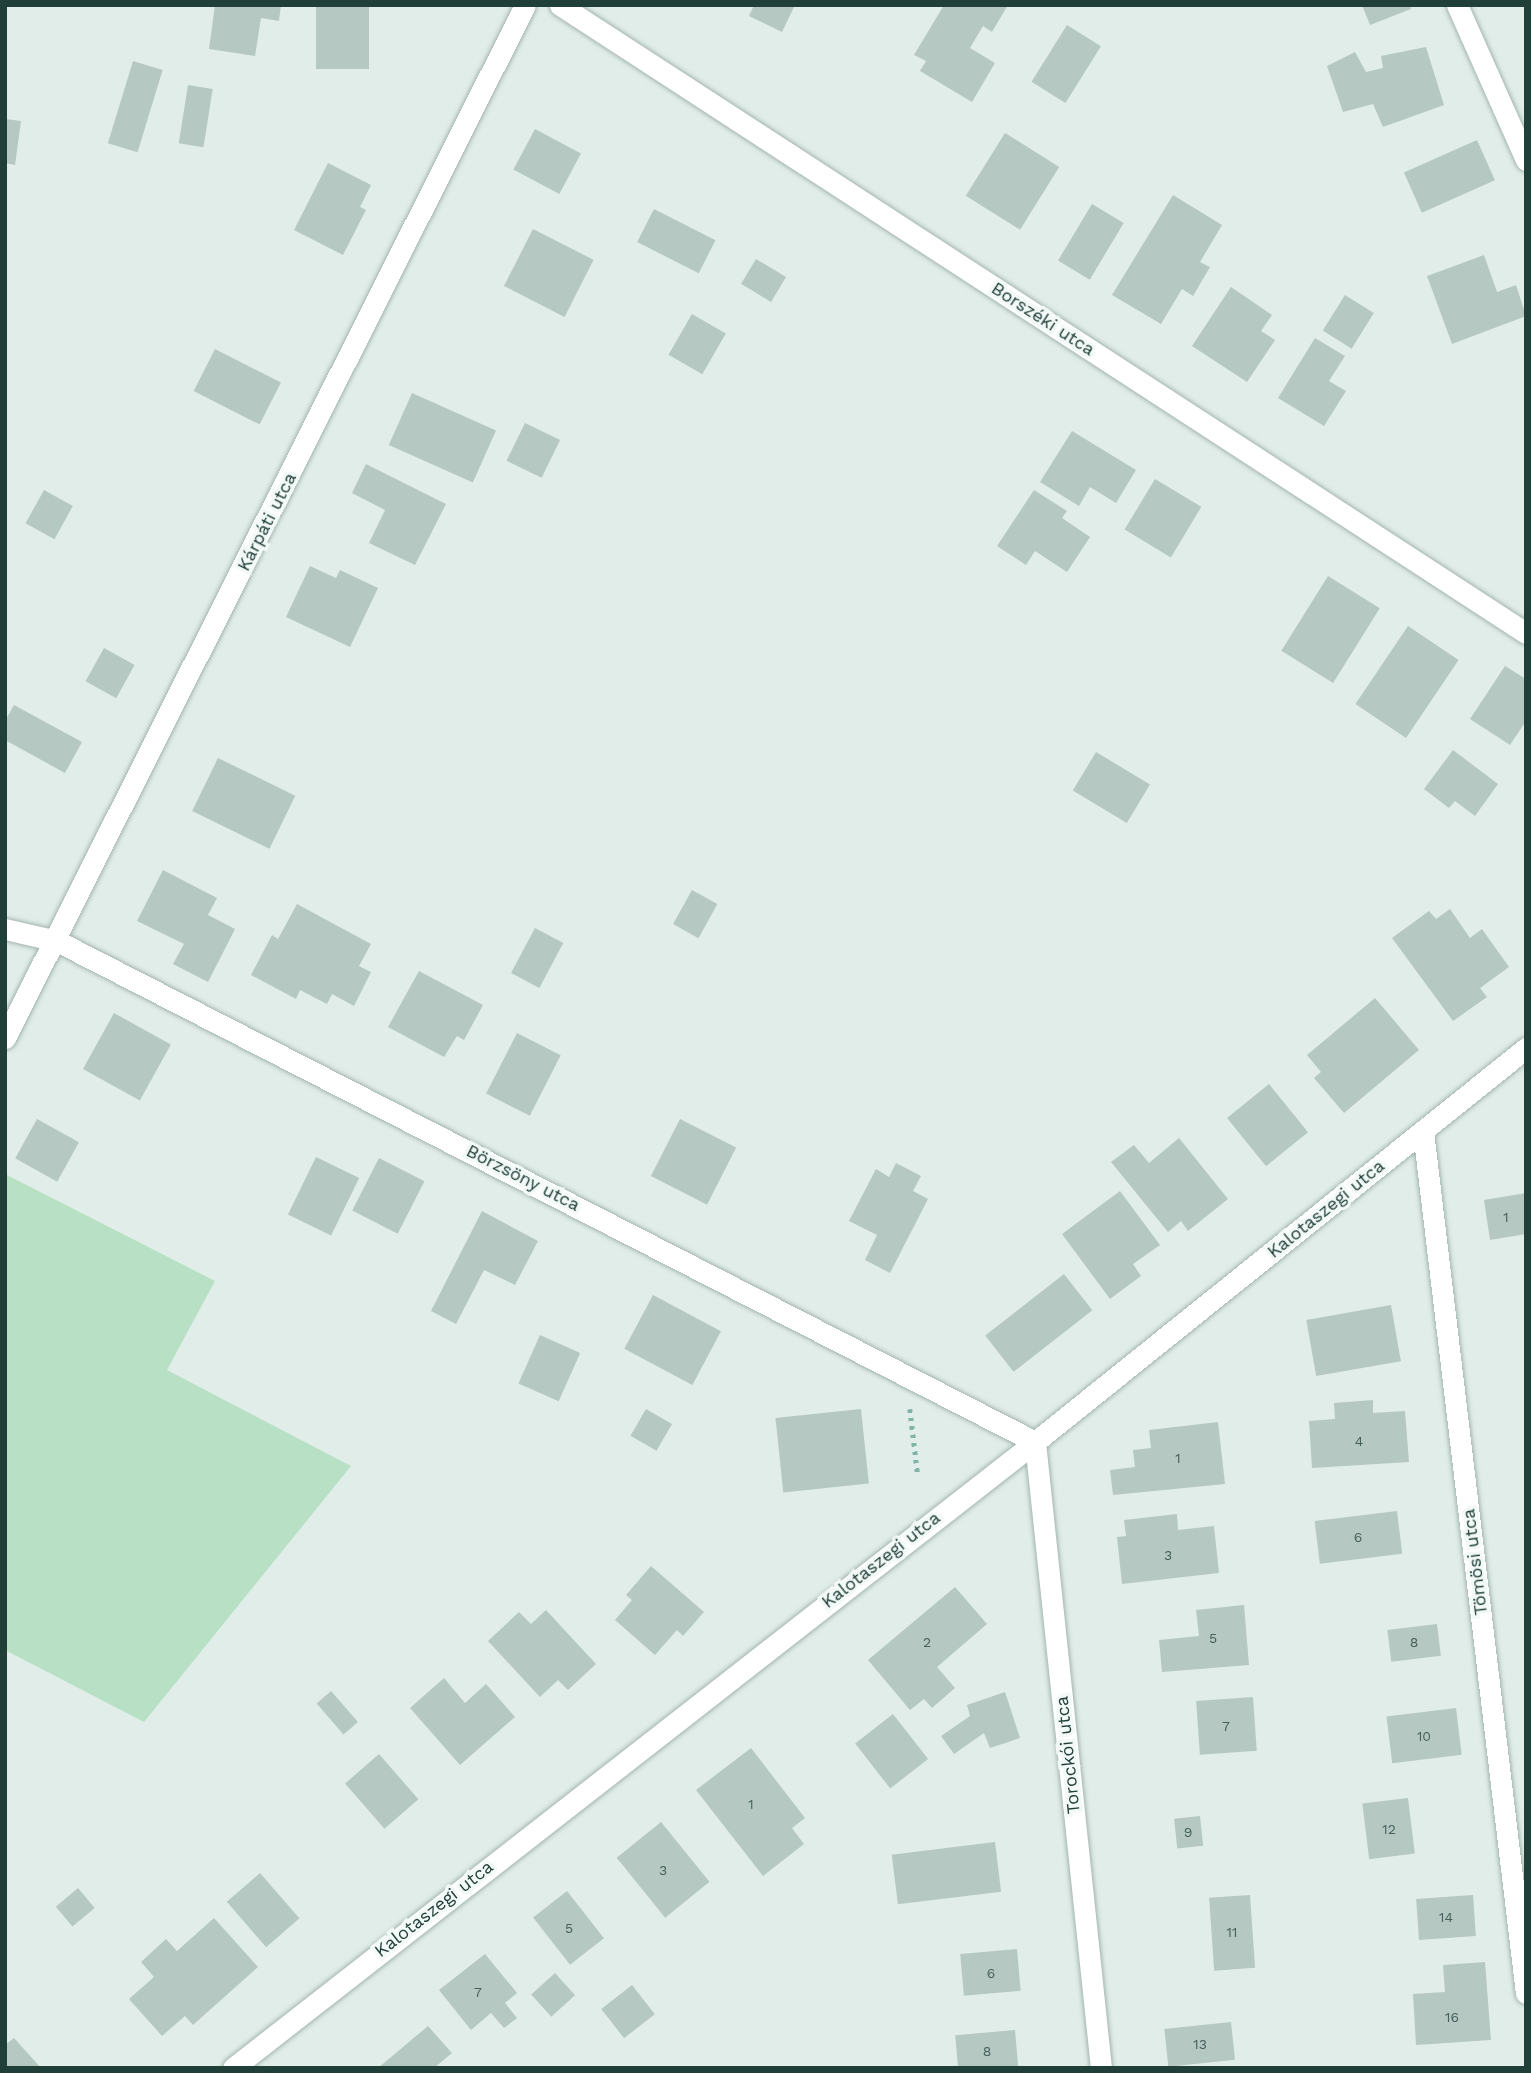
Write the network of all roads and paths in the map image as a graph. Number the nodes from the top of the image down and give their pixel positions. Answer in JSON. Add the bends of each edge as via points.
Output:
{"nodes":[{"id":1,"x":525,"y":5,"type":"edge"},
{"id":2,"x":560,"y":5,"type":"edge"},
{"id":3,"x":1457,"y":5,"type":"edge"},
{"id":4,"x":1526,"y":160,"type":"edge"},
{"id":5,"x":1526,"y":633,"type":"edge"},
{"id":6,"x":5,"y":929,"type":"edge"},
{"id":7,"x":58,"y":941,"type":"junction"},
{"id":8,"x":5,"y":1038,"type":"edge"},
{"id":9,"x":1526,"y":1048,"type":"edge"},
{"id":10,"x":1423,"y":1131,"type":"junction"},
{"id":11,"x":906,"y":1373,"type":"junction"},
{"id":12,"x":1035,"y":1442,"type":"junction"},
{"id":13,"x":918,"y":1476,"type":"dead end"},
{"id":14,"x":1526,"y":1993,"type":"edge"},
{"id":15,"x":233,"y":2068,"type":"edge"},
{"id":16,"x":1101,"y":2068,"type":"edge"}],
"edges":[{"from":1,"to":7,"type":"street","name":"Kárpáti utca"},
{"from":2,"to":5,"type":"street","name":"Borszéki utca"},
{"from":3,"to":4,"type":"street"},
{"from":6,"to":7,"type":"street","name":"Börzsöny utca"},
{"from":7,"to":8,"type":"street","name":"Kárpáti utca"},
{"from":7,"to":11,"type":"street","name":"Börzsöny utca"},
{"from":9,"to":10,"type":"street","name":"Kalotaszegi utca"},
{"from":10,"to":12,"type":"street","name":"Kalotaszegi utca"},
{"from":10,"to":14,"type":"street","name":"Tömösi utca"},
{"from":11,"to":12,"type":"street","name":"Börzsöny utca"},
{"from":11,"to":13,"type":"path"},
{"from":12,"to":15,"type":"street","name":"Kalotaszegi utca"},
{"from":12,"to":16,"type":"street","name":"Torockói utca"}]}
